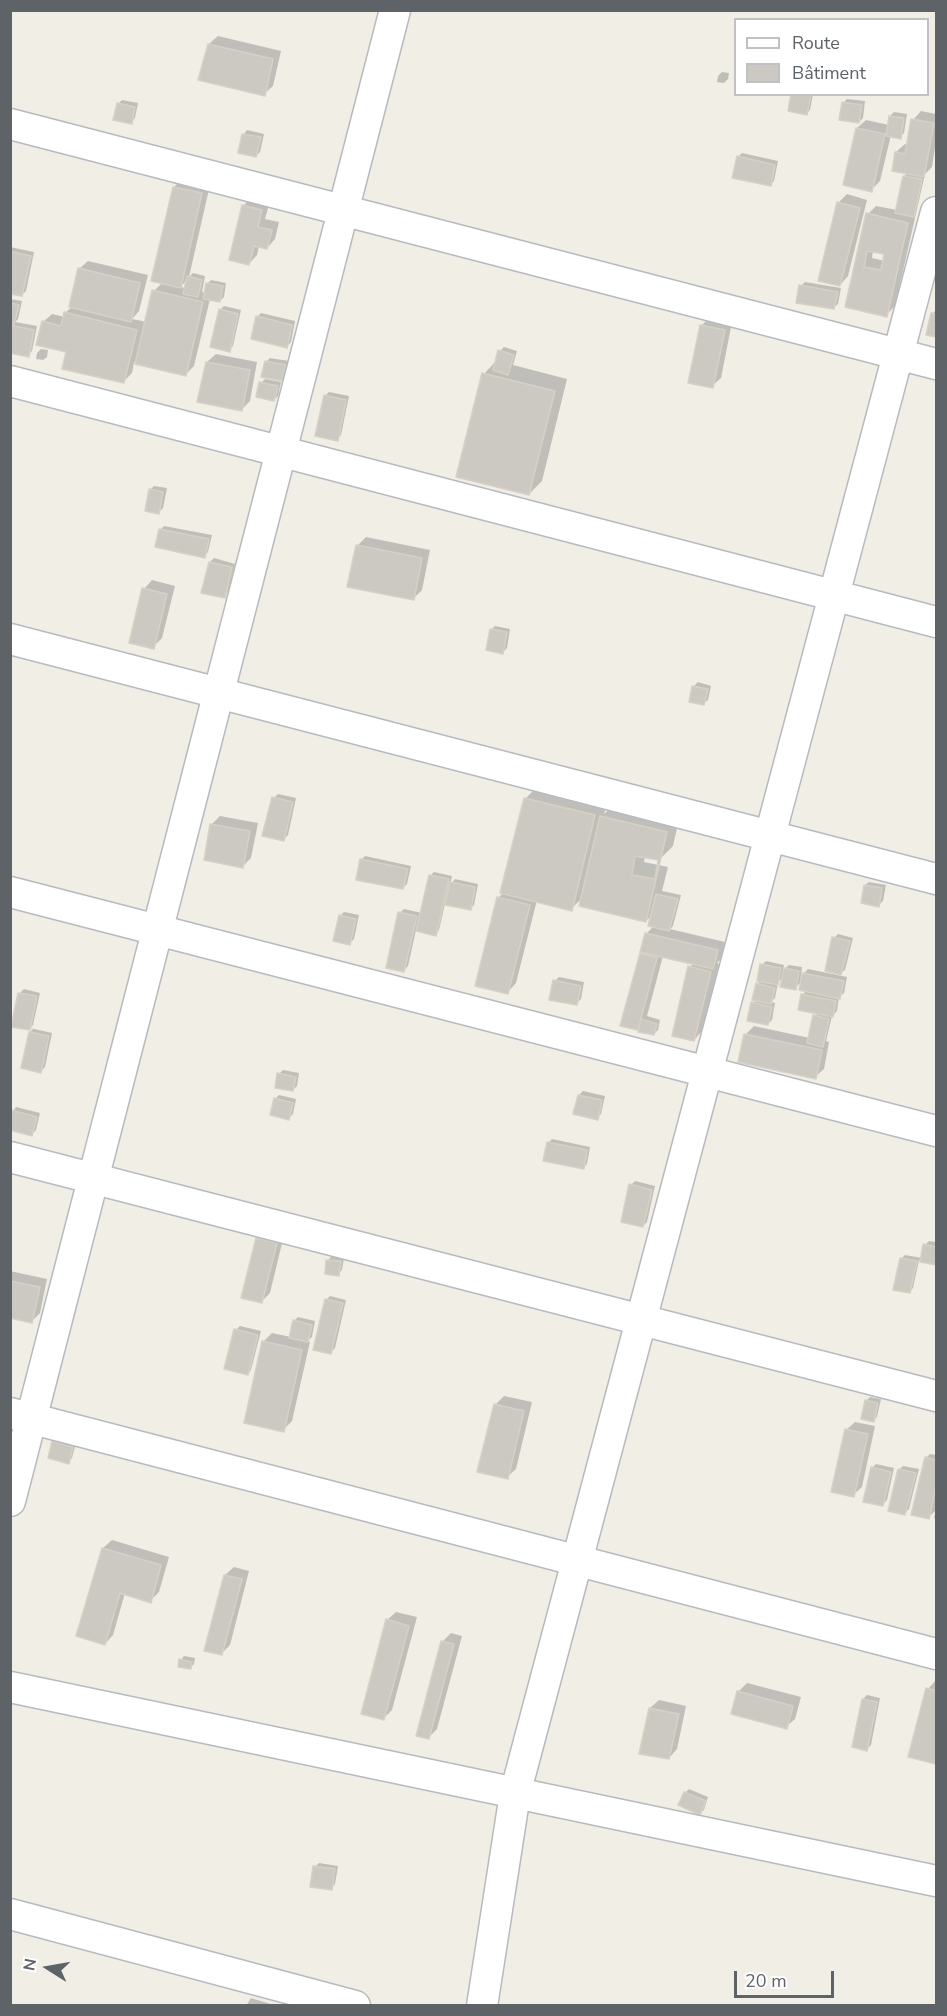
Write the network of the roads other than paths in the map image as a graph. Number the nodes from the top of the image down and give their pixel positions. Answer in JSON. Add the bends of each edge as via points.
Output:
{"nodes":[{"id":1,"x":395,"y":10,"type":"edge"},
{"id":2,"x":10,"y":124,"type":"edge"},
{"id":3,"x":344,"y":210,"type":"junction"},
{"id":4,"x":936,"y":212,"type":"edge"},
{"id":5,"x":899,"y":354,"type":"junction"},
{"id":6,"x":936,"y":364,"type":"edge"},
{"id":7,"x":10,"y":381,"type":"edge"},
{"id":8,"x":281,"y":452,"type":"junction"},
{"id":9,"x":834,"y":595,"type":"junction"},
{"id":10,"x":936,"y":622,"type":"edge"},
{"id":11,"x":10,"y":639,"type":"edge"},
{"id":12,"x":219,"y":693,"type":"junction"},
{"id":13,"x":770,"y":836,"type":"junction"},
{"id":14,"x":936,"y":879,"type":"edge"},
{"id":15,"x":10,"y":892,"type":"edge"},
{"id":16,"x":158,"y":930,"type":"junction"},
{"id":17,"x":707,"y":1072,"type":"junction"},
{"id":18,"x":936,"y":1131,"type":"edge"},
{"id":19,"x":10,"y":1157,"type":"edge"},
{"id":20,"x":94,"y":1179,"type":"junction"},
{"id":21,"x":641,"y":1320,"type":"junction"},
{"id":22,"x":936,"y":1396,"type":"edge"},
{"id":23,"x":21,"y":1416,"type":"edge"},
{"id":24,"x":10,"y":1501,"type":"edge"},
{"id":25,"x":576,"y":1560,"type":"junction"},
{"id":26,"x":936,"y":1654,"type":"edge"},
{"id":27,"x":10,"y":1688,"type":"edge"},
{"id":28,"x":515,"y":1794,"type":"junction"},
{"id":29,"x":936,"y":1881,"type":"edge"},
{"id":30,"x":10,"y":1914,"type":"edge"},
{"id":31,"x":355,"y":2006,"type":"edge"},
{"id":32,"x":482,"y":2006,"type":"edge"}],
"edges":[{"from":1,"to":3,"type":"street"},
{"from":2,"to":3,"type":"street"},
{"from":3,"to":5,"type":"street"},
{"from":3,"to":8,"type":"street"},
{"from":4,"to":5,"type":"street"},
{"from":5,"to":6,"type":"street"},
{"from":5,"to":9,"type":"street"},
{"from":7,"to":8,"type":"street"},
{"from":8,"to":9,"type":"street"},
{"from":8,"to":12,"type":"street"},
{"from":9,"to":10,"type":"street"},
{"from":9,"to":13,"type":"street"},
{"from":11,"to":12,"type":"street"},
{"from":12,"to":13,"type":"street"},
{"from":12,"to":16,"type":"street"},
{"from":13,"to":14,"type":"street"},
{"from":13,"to":17,"type":"street"},
{"from":15,"to":16,"type":"street"},
{"from":16,"to":17,"type":"street"},
{"from":16,"to":20,"type":"street"},
{"from":17,"to":18,"type":"street"},
{"from":17,"to":21,"type":"street"},
{"from":19,"to":20,"type":"street"},
{"from":20,"to":21,"type":"street"},
{"from":20,"to":23,"type":"street"},
{"from":21,"to":22,"type":"street"},
{"from":21,"to":25,"type":"street"},
{"from":23,"to":24,"type":"street"},
{"from":23,"to":25,"type":"street"},
{"from":25,"to":26,"type":"street"},
{"from":25,"to":28,"type":"street"},
{"from":27,"to":28,"type":"street"},
{"from":28,"to":29,"type":"street"},
{"from":28,"to":32,"type":"street"},
{"from":30,"to":31,"type":"street"}]}
